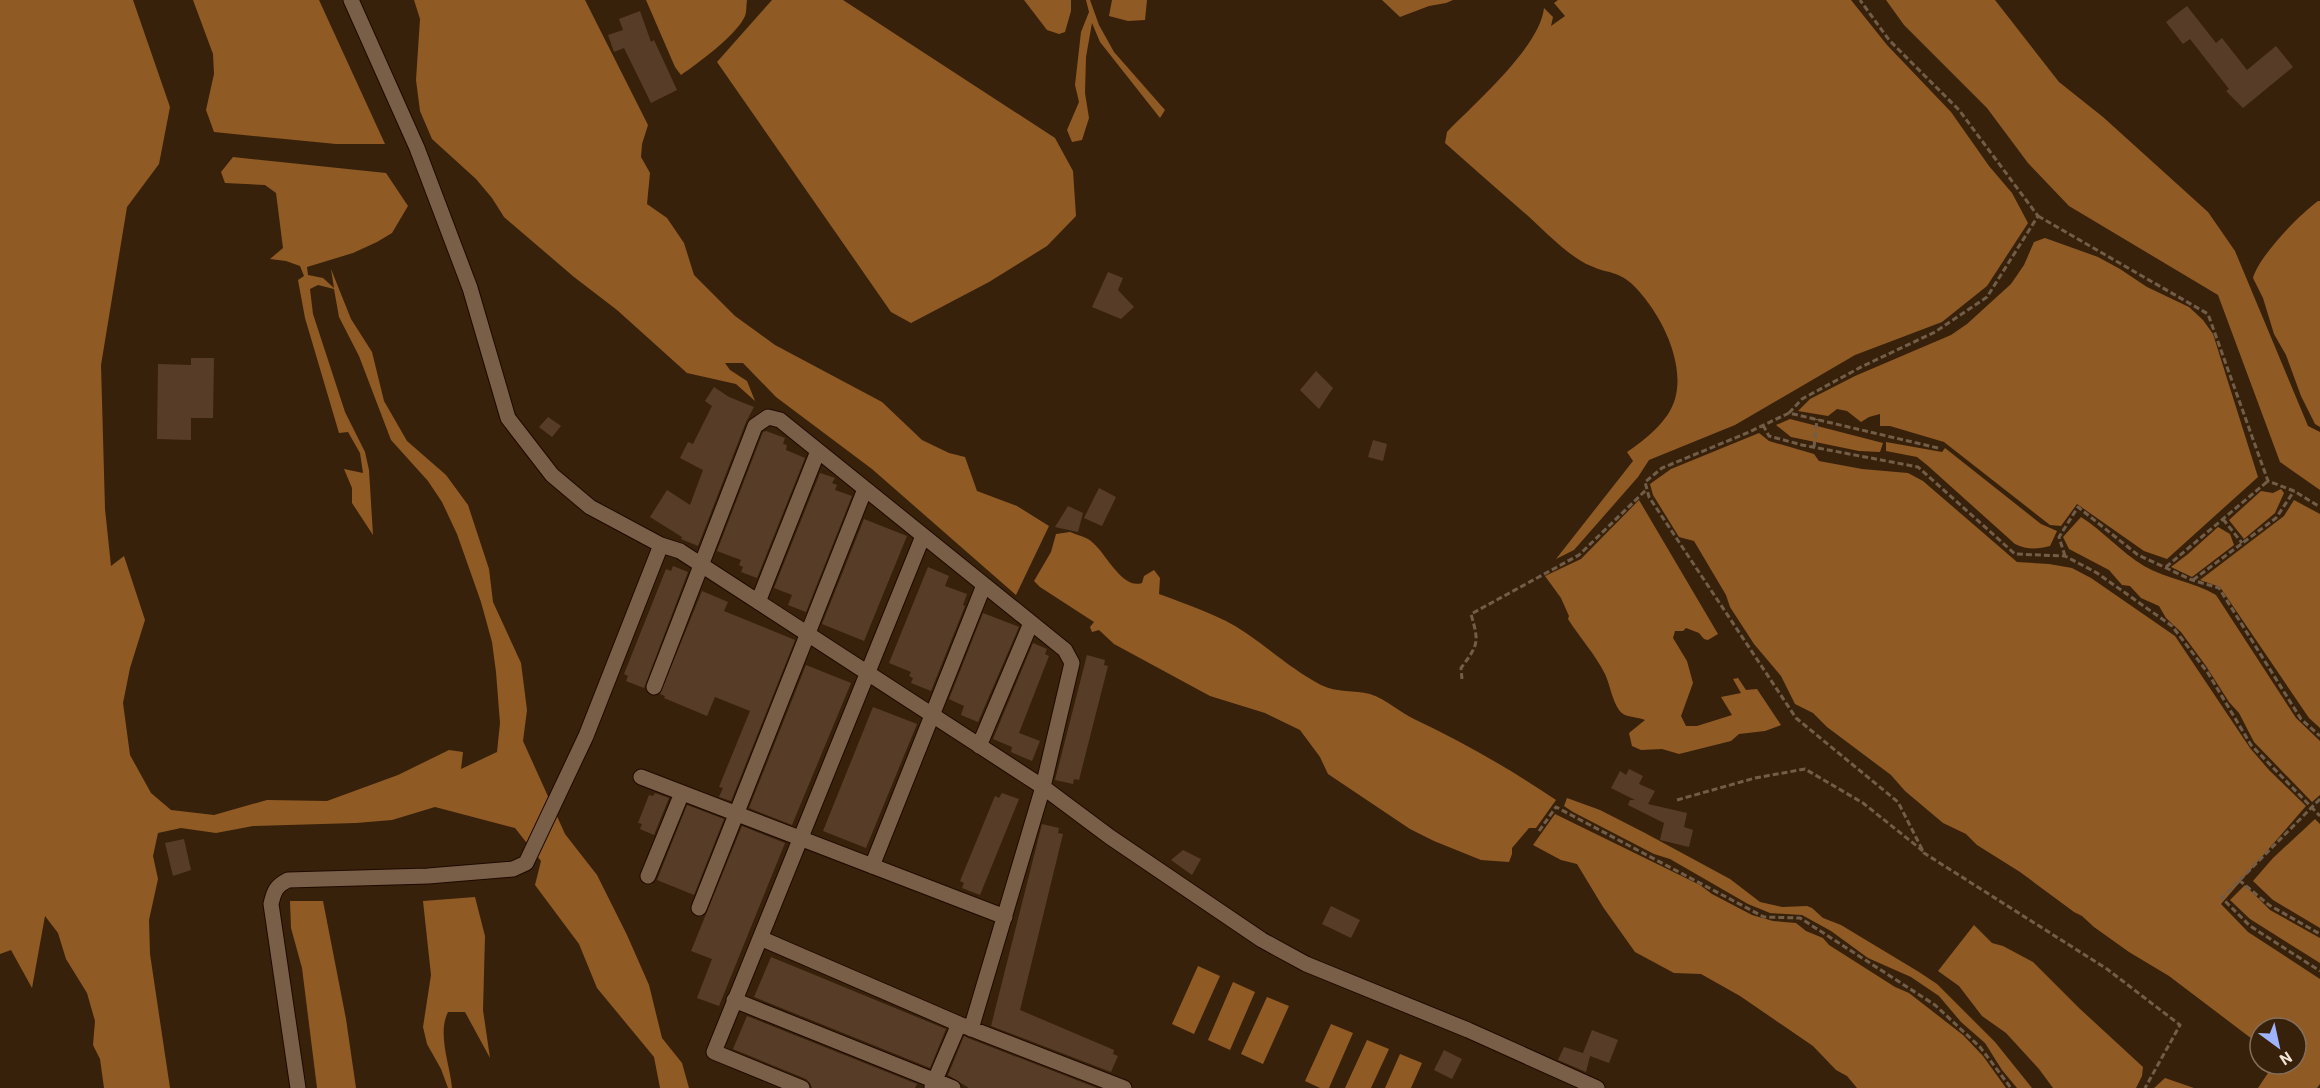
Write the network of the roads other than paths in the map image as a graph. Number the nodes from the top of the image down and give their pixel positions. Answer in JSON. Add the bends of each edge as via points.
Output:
{"nodes":[{"id":1,"x":351,"y":0,"type":"edge"},
{"id":2,"x":818,"y":451,"type":"junction"},
{"id":3,"x":865,"y":489,"type":"junction"},
{"id":4,"x":923,"y":536,"type":"junction"},
{"id":5,"x":662,"y":545,"type":"junction"},
{"id":6,"x":702,"y":565,"type":"junction"},
{"id":7,"x":984,"y":585,"type":"junction"},
{"id":8,"x":758,"y":602,"type":"junction"},
{"id":9,"x":1031,"y":623,"type":"junction"},
{"id":10,"x":809,"y":635,"type":"junction"},
{"id":11,"x":868,"y":673,"type":"junction"},
{"id":12,"x":654,"y":687,"type":"dead end"},
{"id":13,"x":932,"y":714,"type":"junction"},
{"id":14,"x":979,"y":746,"type":"junction"},
{"id":15,"x":641,"y":777,"type":"dead end"},
{"id":16,"x":1043,"y":787,"type":"junction"},
{"id":17,"x":682,"y":793,"type":"junction"},
{"id":18,"x":738,"y":814,"type":"junction"},
{"id":19,"x":801,"y":838,"type":"junction"},
{"id":20,"x":872,"y":866,"type":"junction"},
{"id":21,"x":648,"y":876,"type":"dead end"},
{"id":22,"x":699,"y":908,"type":"dead end"},
{"id":23,"x":1005,"y":917,"type":"junction"},
{"id":24,"x":760,"y":938,"type":"junction"},
{"id":25,"x":734,"y":1000,"type":"junction"},
{"id":26,"x":965,"y":1026,"type":"junction"},
{"id":27,"x":933,"y":1084,"type":"edge"},
{"id":28,"x":298,"y":1088,"type":"edge"},
{"id":29,"x":802,"y":1088,"type":"edge"},
{"id":30,"x":953,"y":1088,"type":"edge"},
{"id":31,"x":1124,"y":1088,"type":"edge"},
{"id":32,"x":1598,"y":1088,"type":"edge"}],
"edges":[{"from":1,"to":5,"type":"street","via":[[417,148],[470,288],[508,418],[552,475],[590,507]]},
{"from":2,"to":3,"type":"street"},
{"from":2,"to":6,"type":"street","via":[[776,419],[768,417],[758,423]]},
{"from":2,"to":8,"type":"street"},
{"from":3,"to":4,"type":"street"},
{"from":3,"to":10,"type":"street"},
{"from":4,"to":7,"type":"street"},
{"from":4,"to":11,"type":"street"},
{"from":5,"to":6,"type":"street"},
{"from":5,"to":28,"type":"street","via":[[586,736],[526,863],[513,869],[428,876],[288,880],[274,890],[271,904]]},
{"from":6,"to":8,"type":"street"},
{"from":6,"to":12,"type":"street"},
{"from":7,"to":9,"type":"street"},
{"from":7,"to":13,"type":"street"},
{"from":8,"to":10,"type":"street"},
{"from":9,"to":14,"type":"street"},
{"from":9,"to":16,"type":"street","via":[[1065,650],[1072,663]]},
{"from":10,"to":11,"type":"street"},
{"from":10,"to":18,"type":"street"},
{"from":11,"to":13,"type":"street"},
{"from":11,"to":19,"type":"street"},
{"from":13,"to":14,"type":"street"},
{"from":13,"to":20,"type":"street"},
{"from":14,"to":16,"type":"street"},
{"from":15,"to":17,"type":"street"},
{"from":16,"to":23,"type":"street"},
{"from":16,"to":32,"type":"street","via":[[1110,837],[1271,945],[1306,964]]},
{"from":17,"to":18,"type":"street"},
{"from":17,"to":21,"type":"street"},
{"from":18,"to":19,"type":"street"},
{"from":18,"to":22,"type":"street"},
{"from":19,"to":20,"type":"street"},
{"from":19,"to":24,"type":"street"},
{"from":20,"to":23,"type":"street"},
{"from":23,"to":26,"type":"street"},
{"from":24,"to":25,"type":"street"},
{"from":24,"to":26,"type":"street"},
{"from":25,"to":27,"type":"street"},
{"from":25,"to":29,"type":"street","via":[[714,1052]]},
{"from":26,"to":27,"type":"street"},
{"from":26,"to":31,"type":"street"},
{"from":27,"to":30,"type":"street"}]}
